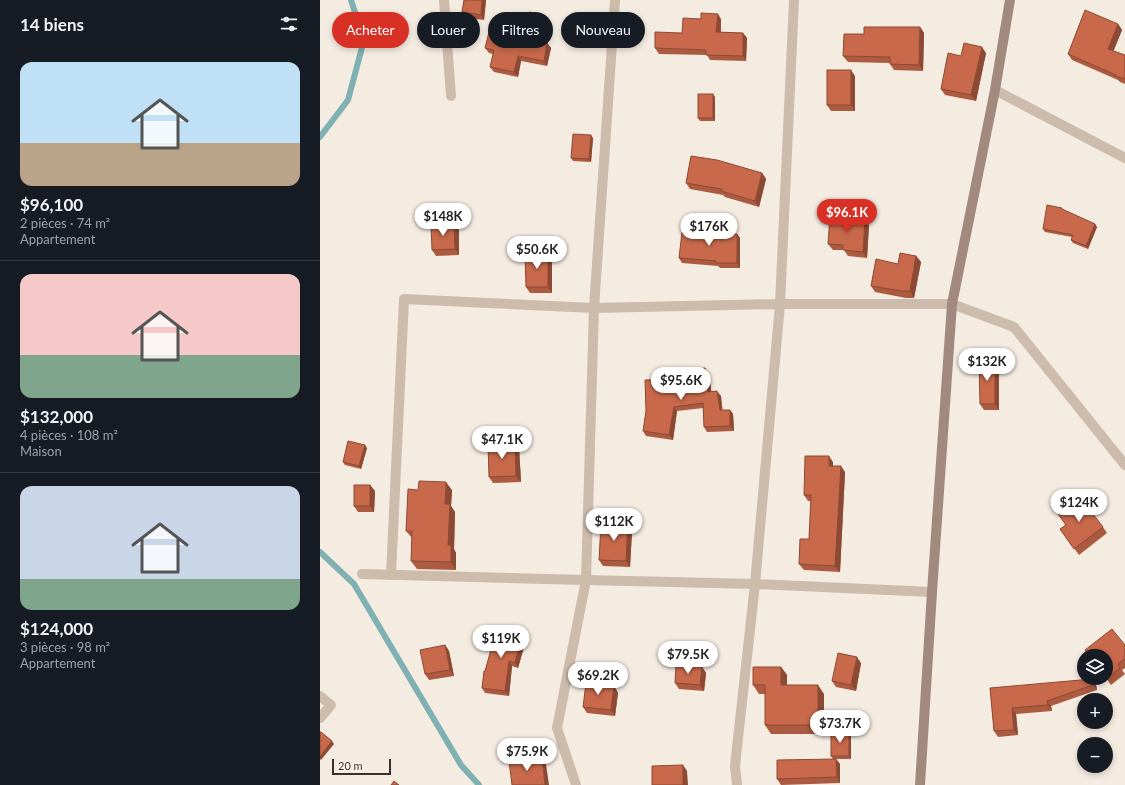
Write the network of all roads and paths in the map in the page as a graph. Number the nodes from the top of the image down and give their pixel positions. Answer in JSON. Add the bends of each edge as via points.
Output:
{"nodes":[{"id":1,"x":444,"y":0,"type":"edge"},
{"id":2,"x":615,"y":0,"type":"edge"},
{"id":3,"x":794,"y":0,"type":"edge"},
{"id":4,"x":1010,"y":0,"type":"edge"},
{"id":5,"x":995,"y":90,"type":"junction"},
{"id":6,"x":451,"y":96,"type":"dead end"},
{"id":7,"x":1125,"y":158,"type":"edge"},
{"id":8,"x":780,"y":304,"type":"junction"},
{"id":9,"x":952,"y":304,"type":"junction"},
{"id":10,"x":594,"y":308,"type":"junction"},
{"id":11,"x":1125,"y":465,"type":"edge"},
{"id":12,"x":362,"y":574,"type":"dead end"},
{"id":13,"x":391,"y":575,"type":"junction"},
{"id":14,"x":586,"y":580,"type":"junction"},
{"id":15,"x":755,"y":584,"type":"junction"},
{"id":16,"x":932,"y":592,"type":"junction"},
{"id":17,"x":320,"y":696,"type":"edge"},
{"id":18,"x":320,"y":718,"type":"edge"},
{"id":19,"x":576,"y":785,"type":"edge"},
{"id":20,"x":737,"y":785,"type":"edge"},
{"id":21,"x":920,"y":785,"type":"edge"}],
"edges":[{"from":1,"to":6,"type":"street"},
{"from":2,"to":10,"type":"street"},
{"from":3,"to":8,"type":"street"},
{"from":4,"to":5,"type":"street"},
{"from":5,"to":7,"type":"street"},
{"from":5,"to":9,"type":"street"},
{"from":8,"to":9,"type":"street"},
{"from":8,"to":10,"type":"street"},
{"from":8,"to":15,"type":"street"},
{"from":9,"to":11,"type":"street","via":[[1014,327]]},
{"from":9,"to":16,"type":"street"},
{"from":10,"to":13,"type":"street","via":[[404,299]]},
{"from":10,"to":14,"type":"street"},
{"from":12,"to":13,"type":"street"},
{"from":13,"to":14,"type":"street"},
{"from":14,"to":15,"type":"street"},
{"from":14,"to":19,"type":"street","via":[[557,728]]},
{"from":15,"to":16,"type":"street"},
{"from":15,"to":20,"type":"street","via":[[735,766]]},
{"from":16,"to":21,"type":"street"},
{"from":17,"to":18,"type":"street","via":[[331,704]]}]}
